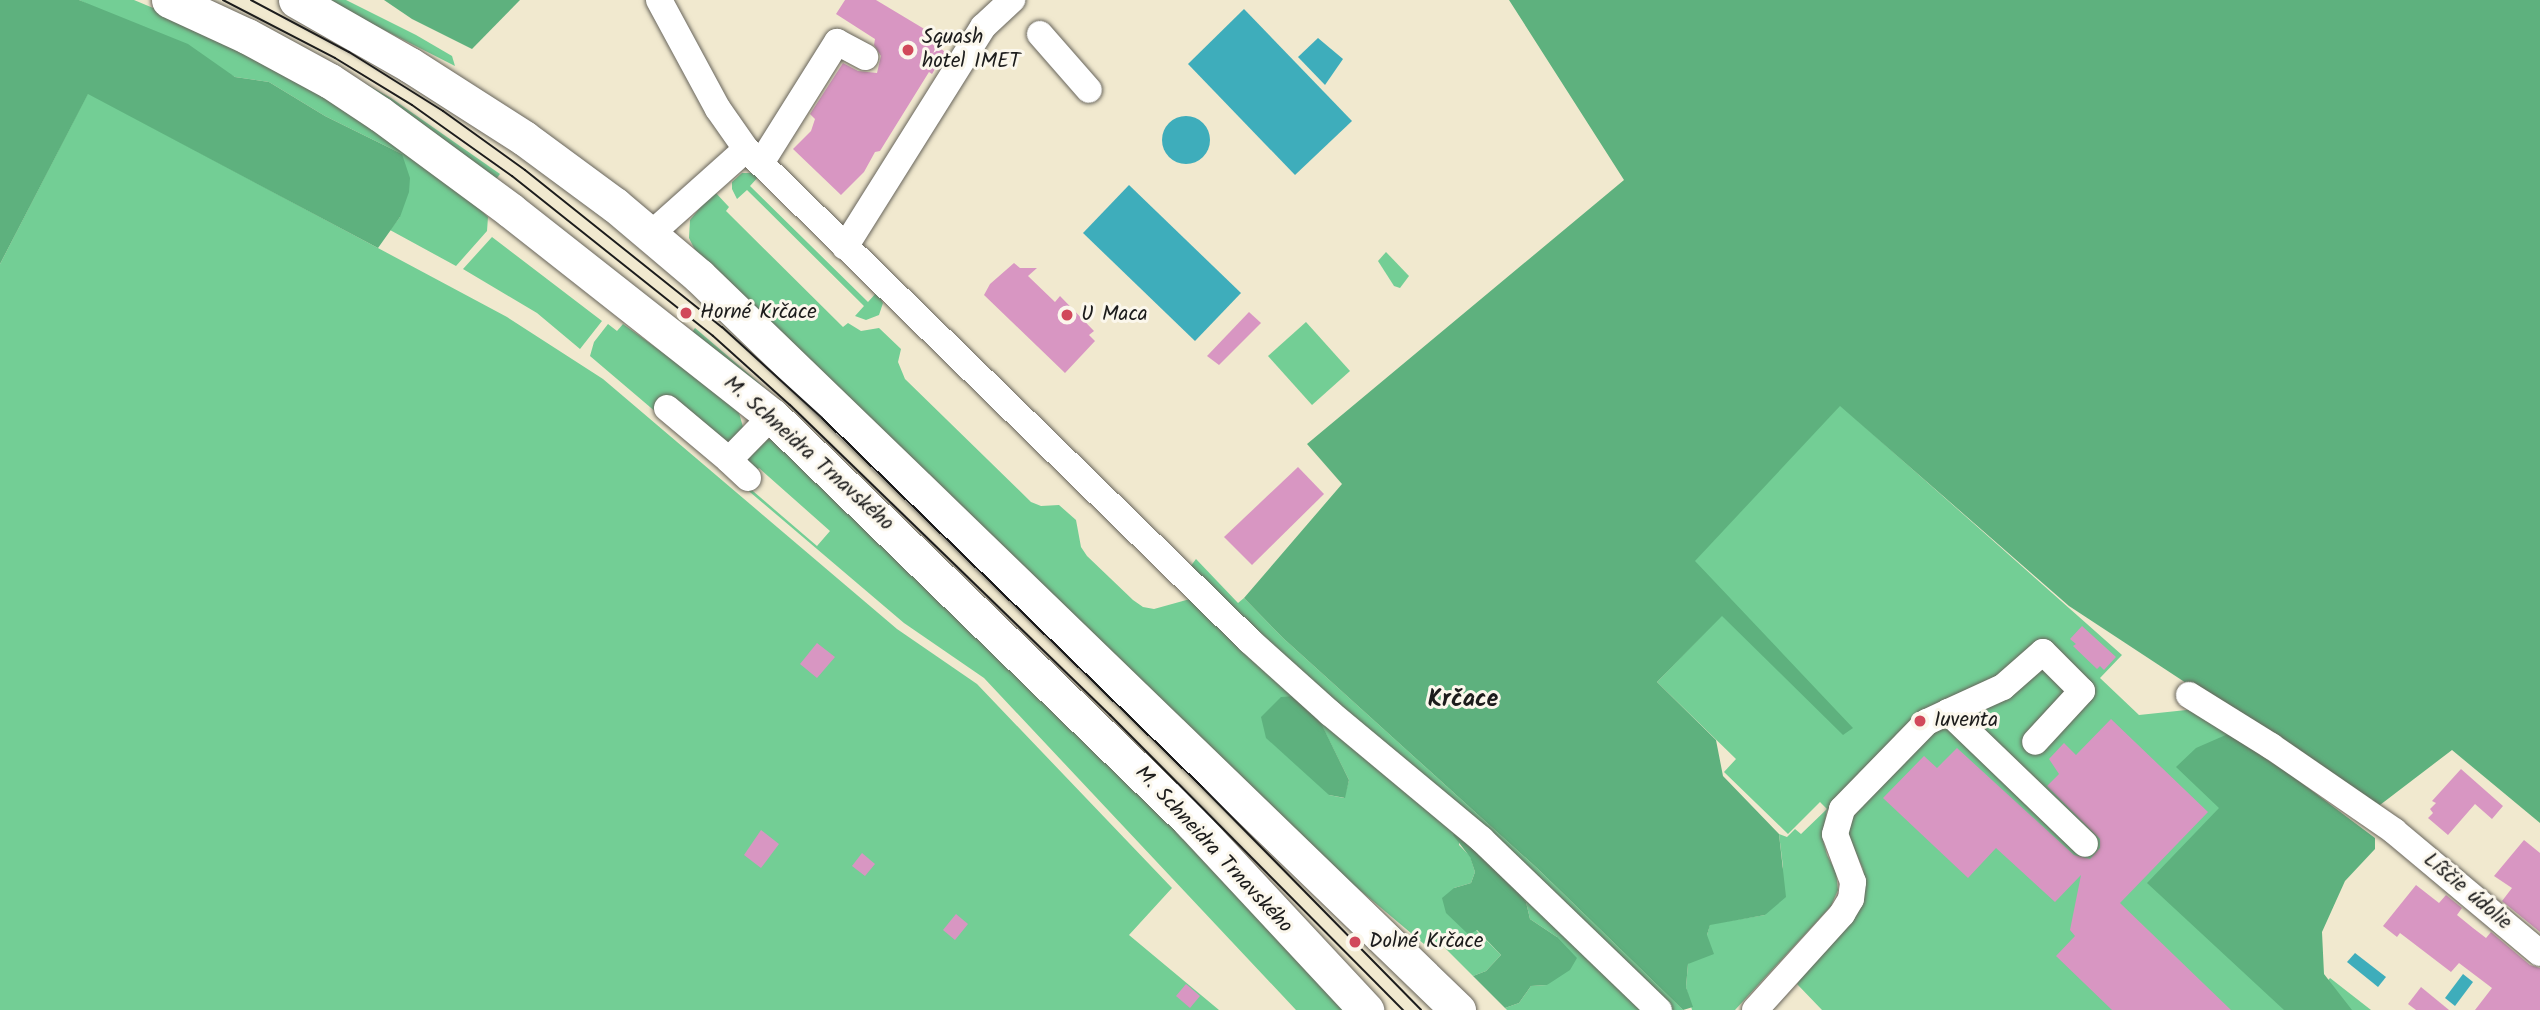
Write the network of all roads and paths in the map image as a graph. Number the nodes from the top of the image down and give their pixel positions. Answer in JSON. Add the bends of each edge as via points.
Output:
{"nodes":[{"id":1,"x":169,"y":0,"type":"edge"},
{"id":2,"x":296,"y":0,"type":"edge"},
{"id":3,"x":659,"y":0,"type":"edge"},
{"id":4,"x":1012,"y":0,"type":"edge"},
{"id":5,"x":1040,"y":34,"type":"dead end"},
{"id":6,"x":865,"y":57,"type":"dead end"},
{"id":7,"x":1089,"y":90,"type":"dead end"},
{"id":8,"x":753,"y":156,"type":"junction"},
{"id":9,"x":651,"y":234,"type":"junction"},
{"id":10,"x":845,"y":247,"type":"junction"},
{"id":11,"x":667,"y":408,"type":"dead end"},
{"id":12,"x":772,"y":416,"type":"junction"},
{"id":13,"x":729,"y":460,"type":"junction"},
{"id":14,"x":748,"y":478,"type":"dead end"},
{"id":15,"x":2189,"y":695,"type":"dead end"},
{"id":16,"x":1948,"y":712,"type":"junction"},
{"id":17,"x":2035,"y":742,"type":"dead end"},
{"id":18,"x":2085,"y":844,"type":"dead end"},
{"id":19,"x":2540,"y":953,"type":"edge"},
{"id":20,"x":1656,"y":1007,"type":"edge"},
{"id":21,"x":1366,"y":1010,"type":"edge"},
{"id":22,"x":1458,"y":1010,"type":"edge"},
{"id":23,"x":1755,"y":1010,"type":"edge"}],
"edges":[{"from":1,"to":12,"type":"main road","name":"M. Schneidra Trnavského","via":[[247,36],[380,114]]},
{"from":2,"to":9,"type":"main road","via":[[464,98]]},
{"from":3,"to":8,"type":"street","via":[[718,109]]},
{"from":4,"to":10,"type":"street","via":[[984,27]]},
{"from":5,"to":7,"type":"street"},
{"from":6,"to":8,"type":"street","via":[[837,42]]},
{"from":8,"to":9,"type":"street"},
{"from":8,"to":10,"type":"street"},
{"from":9,"to":22,"type":"main road","via":[[749,321]]},
{"from":10,"to":20,"type":"street","via":[[1250,641],[1481,839]]},
{"from":11,"to":13,"type":"street"},
{"from":12,"to":13,"type":"street"},
{"from":12,"to":21,"type":"main road","name":"M. Schneidra Trnavského","via":[[1162,793]]},
{"from":13,"to":14,"type":"street"},
{"from":15,"to":19,"type":"street","name":"Líščie údolie","via":[[2394,831]]},
{"from":16,"to":17,"type":"street","via":[[2003,687],[2043,652],[2082,691]]},
{"from":16,"to":18,"type":"street"},
{"from":16,"to":23,"type":"street","via":[[1927,722],[1842,809],[1835,834],[1853,882],[1851,898],[1842,914]]}]}
